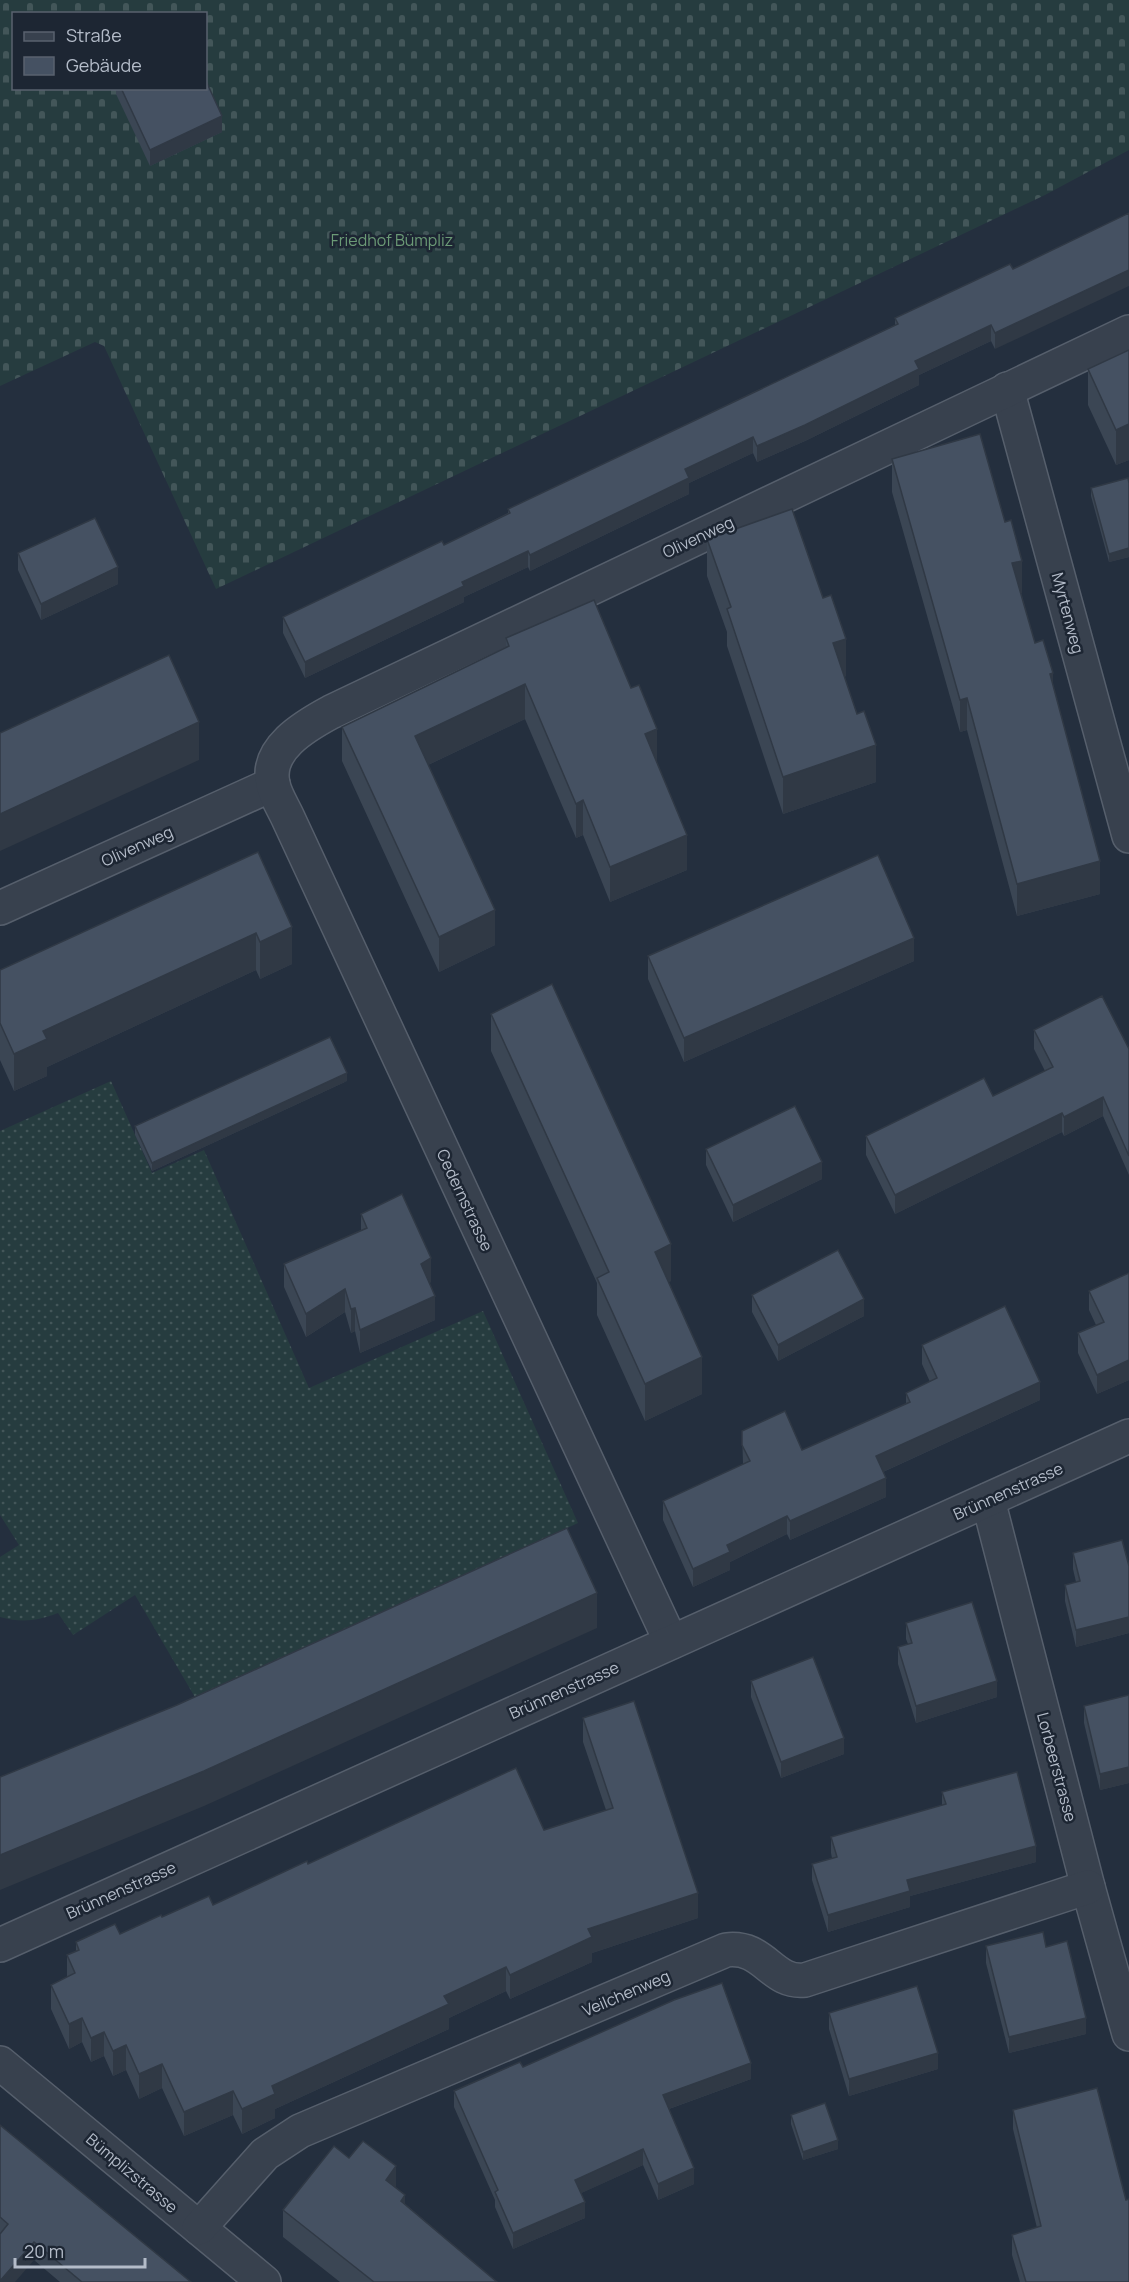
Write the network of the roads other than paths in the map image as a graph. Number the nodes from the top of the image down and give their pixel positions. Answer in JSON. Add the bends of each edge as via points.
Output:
{"nodes":[{"id":1,"x":1129,"y":332,"type":"edge"},
{"id":2,"x":1007,"y":389,"type":"junction"},
{"id":3,"x":274,"y":770,"type":"junction"},
{"id":4,"x":1129,"y":836,"type":"edge"},
{"id":5,"x":0,"y":908,"type":"edge"},
{"id":6,"x":1129,"y":1436,"type":"edge"},
{"id":7,"x":988,"y":1500,"type":"junction"},
{"id":8,"x":671,"y":1642,"type":"junction"},
{"id":9,"x":1088,"y":1887,"type":"junction"},
{"id":10,"x":0,"y":1945,"type":"edge"},
{"id":11,"x":1129,"y":2034,"type":"edge"},
{"id":12,"x":0,"y":2063,"type":"edge"},
{"id":13,"x":199,"y":2228,"type":"junction"},
{"id":14,"x":264,"y":2282,"type":"edge"}],
"edges":[{"from":1,"to":2,"type":"street","name":"Olivenweg"},
{"from":2,"to":3,"type":"street","name":"Olivenweg","via":[[331,712],[297,733]]},
{"from":2,"to":4,"type":"street","name":"Myrtenweg"},
{"from":3,"to":5,"type":"street","name":"Olivenweg"},
{"from":3,"to":8,"type":"street","name":"Cedernstrasse"},
{"from":6,"to":7,"type":"street","name":"Brünnenstrasse"},
{"from":7,"to":8,"type":"street","name":"Brünnenstrasse"},
{"from":7,"to":9,"type":"street","name":"Lorbeerstrasse"},
{"from":8,"to":10,"type":"street","name":"Brünnenstrasse"},
{"from":9,"to":11,"type":"street","name":"Lorbeerstrasse"},
{"from":9,"to":13,"type":"street","name":"Veilchenweg","via":[[805,1980],[784,1977],[749,1951],[726,1950],[300,2131],[265,2154]]},
{"from":12,"to":13,"type":"street","name":"Bümplizstrasse"},
{"from":13,"to":14,"type":"street","name":"Bümplizstrasse"}]}
